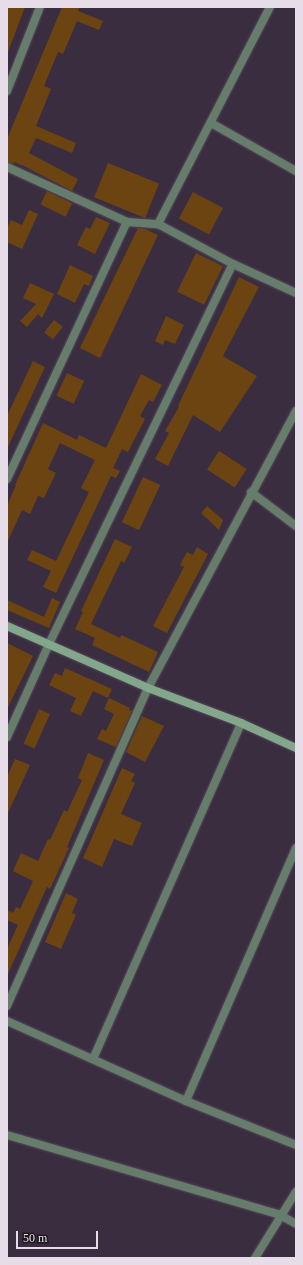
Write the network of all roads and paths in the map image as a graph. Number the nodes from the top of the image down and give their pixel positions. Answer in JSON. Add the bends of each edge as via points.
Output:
{"nodes":[{"id":1,"x":40,"y":7,"type":"edge"},
{"id":2,"x":270,"y":7,"type":"edge"},
{"id":3,"x":7,"y":91,"type":"edge"},
{"id":4,"x":211,"y":123,"type":"junction"},
{"id":5,"x":7,"y":167,"type":"edge"},
{"id":6,"x":296,"y":171,"type":"edge"},
{"id":7,"x":127,"y":222,"type":"junction"},
{"id":8,"x":158,"y":224,"type":"junction"},
{"id":9,"x":233,"y":264,"type":"junction"},
{"id":10,"x":296,"y":293,"type":"edge"},
{"id":11,"x":296,"y":411,"type":"edge"},
{"id":12,"x":7,"y":479,"type":"edge"},
{"id":13,"x":251,"y":492,"type":"junction"},
{"id":14,"x":296,"y":526,"type":"edge"},
{"id":15,"x":7,"y":626,"type":"edge"},
{"id":16,"x":49,"y":644,"type":"junction"},
{"id":17,"x":148,"y":688,"type":"junction"},
{"id":18,"x":241,"y":723,"type":"junction"},
{"id":19,"x":7,"y":737,"type":"edge"},
{"id":20,"x":296,"y":748,"type":"edge"},
{"id":21,"x":296,"y":848,"type":"edge"},
{"id":22,"x":7,"y":1006,"type":"edge"},
{"id":23,"x":7,"y":1021,"type":"edge"},
{"id":24,"x":93,"y":1059,"type":"junction"},
{"id":25,"x":186,"y":1101,"type":"junction"},
{"id":26,"x":7,"y":1135,"type":"edge"},
{"id":27,"x":296,"y":1145,"type":"edge"},
{"id":28,"x":296,"y":1192,"type":"edge"},
{"id":29,"x":280,"y":1215,"type":"junction"},
{"id":30,"x":296,"y":1224,"type":"edge"},
{"id":31,"x":255,"y":1258,"type":"edge"}],
"edges":[{"from":1,"to":3,"type":"street"},
{"from":2,"to":4,"type":"street"},
{"from":4,"to":6,"type":"street"},
{"from":4,"to":8,"type":"street"},
{"from":5,"to":7,"type":"street"},
{"from":7,"to":8,"type":"street"},
{"from":7,"to":12,"type":"street"},
{"from":8,"to":9,"type":"street"},
{"from":9,"to":10,"type":"street"},
{"from":9,"to":16,"type":"street"},
{"from":11,"to":13,"type":"street"},
{"from":13,"to":14,"type":"street"},
{"from":13,"to":17,"type":"street"},
{"from":15,"to":16,"type":"street"},
{"from":16,"to":17,"type":"street"},
{"from":16,"to":19,"type":"street"},
{"from":17,"to":18,"type":"street"},
{"from":17,"to":22,"type":"street"},
{"from":18,"to":20,"type":"street"},
{"from":18,"to":24,"type":"street"},
{"from":21,"to":25,"type":"street"},
{"from":23,"to":24,"type":"street"},
{"from":24,"to":25,"type":"street"},
{"from":25,"to":27,"type":"street"},
{"from":26,"to":29,"type":"street"},
{"from":28,"to":29,"type":"street"},
{"from":29,"to":30,"type":"street"},
{"from":29,"to":31,"type":"street"}]}
